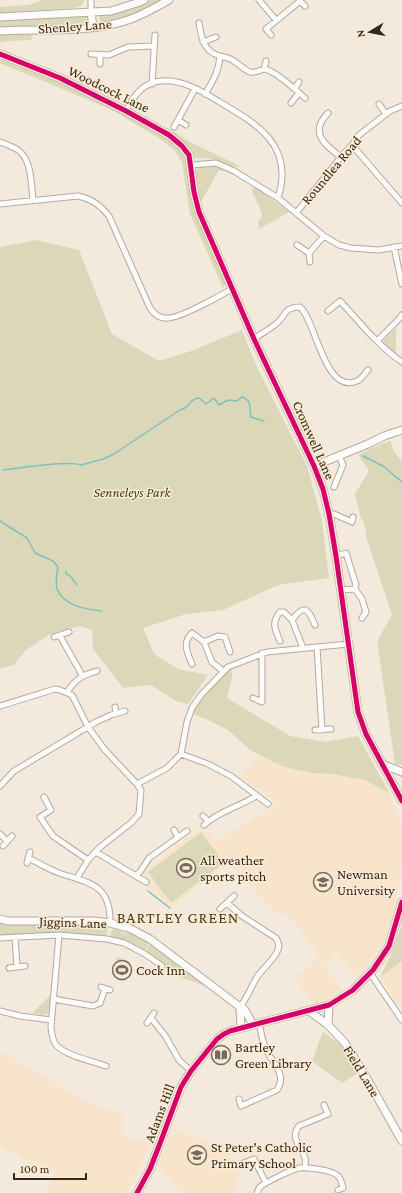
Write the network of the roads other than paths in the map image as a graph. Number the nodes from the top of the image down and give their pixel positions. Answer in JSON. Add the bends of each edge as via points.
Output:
{"nodes":[{"id":1,"x":91,"y":0,"type":"edge"},
{"id":2,"x":144,"y":0,"type":"edge"},
{"id":3,"x":169,"y":0,"type":"edge"},
{"id":4,"x":260,"y":0,"type":"edge"},
{"id":5,"x":305,"y":6,"type":"dead end"},
{"id":6,"x":92,"y":12,"type":"junction"},
{"id":7,"x":0,"y":18,"type":"edge"},
{"id":8,"x":276,"y":20,"type":"junction"},
{"id":9,"x":199,"y":23,"type":"dead end"},
{"id":10,"x":93,"y":27,"type":"junction"},
{"id":11,"x":0,"y":31,"type":"edge"},
{"id":12,"x":155,"y":35,"type":"dead end"},
{"id":13,"x":271,"y":35,"type":"dead end"},
{"id":14,"x":216,"y":37,"type":"dead end"},
{"id":15,"x":203,"y":42,"type":"junction"},
{"id":16,"x":153,"y":46,"type":"junction"},
{"id":17,"x":0,"y":54,"type":"edge"},
{"id":18,"x":91,"y":54,"type":"dead end"},
{"id":19,"x":100,"y":55,"type":"junction"},
{"id":20,"x":220,"y":56,"type":"junction"},
{"id":21,"x":266,"y":61,"type":"dead end"},
{"id":22,"x":100,"y":64,"type":"dead end"},
{"id":23,"x":264,"y":69,"type":"junction"},
{"id":24,"x":299,"y":82,"type":"dead end"},
{"id":25,"x":152,"y":84,"type":"junction"},
{"id":26,"x":295,"y":88,"type":"junction"},
{"id":27,"x":195,"y":89,"type":"junction"},
{"id":28,"x":300,"y":93,"type":"junction"},
{"id":29,"x":205,"y":94,"type":"junction"},
{"id":30,"x":305,"y":98,"type":"dead end"},
{"id":31,"x":291,"y":103,"type":"dead end"},
{"id":32,"x":379,"y":104,"type":"dead end"},
{"id":33,"x":402,"y":106,"type":"edge"},
{"id":34,"x":126,"y":111,"type":"junction"},
{"id":35,"x":328,"y":113,"type":"dead end"},
{"id":36,"x":386,"y":114,"type":"junction"},
{"id":37,"x":178,"y":120,"type":"junction"},
{"id":38,"x":186,"y":125,"type":"dead end"},
{"id":39,"x":174,"y":127,"type":"dead end"},
{"id":40,"x":0,"y":142,"type":"edge"},
{"id":41,"x":352,"y":145,"type":"junction"},
{"id":42,"x":341,"y":157,"type":"junction"},
{"id":43,"x":190,"y":165,"type":"junction"},
{"id":44,"x":278,"y":198,"type":"junction"},
{"id":45,"x":33,"y":200,"type":"junction"},
{"id":46,"x":402,"y":203,"type":"edge"},
{"id":47,"x":0,"y":204,"type":"edge"},
{"id":48,"x":296,"y":212,"type":"junction"},
{"id":49,"x":324,"y":236,"type":"junction"},
{"id":50,"x":297,"y":245,"type":"dead end"},
{"id":51,"x":402,"y":246,"type":"edge"},
{"id":52,"x":394,"y":247,"type":"junction"},
{"id":53,"x":309,"y":253,"type":"junction"},
{"id":54,"x":310,"y":262,"type":"dead end"},
{"id":55,"x":402,"y":284,"type":"edge"},
{"id":56,"x":232,"y":289,"type":"junction"},
{"id":57,"x":328,"y":311,"type":"dead end"},
{"id":58,"x":402,"y":315,"type":"edge"},
{"id":59,"x":254,"y":339,"type":"junction"},
{"id":60,"x":378,"y":340,"type":"junction"},
{"id":61,"x":402,"y":362,"type":"edge"},
{"id":62,"x":368,"y":370,"type":"dead end"},
{"id":63,"x":402,"y":430,"type":"edge"},
{"id":64,"x":339,"y":456,"type":"junction"},
{"id":65,"x":314,"y":466,"type":"junction"},
{"id":66,"x":334,"y":488,"type":"dead end"},
{"id":67,"x":329,"y":514,"type":"junction"},
{"id":68,"x":353,"y":517,"type":"dead end"},
{"id":69,"x":336,"y":556,"type":"junction"},
{"id":70,"x":355,"y":589,"type":"junction"},
{"id":71,"x":340,"y":590,"type":"junction"},
{"id":72,"x":362,"y":618,"type":"dead end"},
{"id":73,"x":292,"y":620,"type":"junction"},
{"id":74,"x":315,"y":625,"type":"dead end"},
{"id":75,"x":69,"y":632,"type":"dead end"},
{"id":76,"x":60,"y":636,"type":"junction"},
{"id":77,"x":54,"y":637,"type":"dead end"},
{"id":78,"x":280,"y":641,"type":"dead end"},
{"id":79,"x":204,"y":642,"type":"junction"},
{"id":80,"x":348,"y":644,"type":"junction"},
{"id":81,"x":317,"y":647,"type":"junction"},
{"id":82,"x":303,"y":648,"type":"junction"},
{"id":83,"x":230,"y":652,"type":"dead end"},
{"id":84,"x":262,"y":653,"type":"junction"},
{"id":85,"x":192,"y":664,"type":"dead end"},
{"id":86,"x":97,"y":671,"type":"dead end"},
{"id":87,"x":223,"y":671,"type":"junction"},
{"id":88,"x":82,"y":676,"type":"junction"},
{"id":89,"x":67,"y":692,"type":"junction"},
{"id":90,"x":253,"y":698,"type":"dead end"},
{"id":91,"x":0,"y":706,"type":"edge"},
{"id":92,"x":115,"y":707,"type":"dead end"},
{"id":93,"x":125,"y":711,"type":"dead end"},
{"id":94,"x":116,"y":713,"type":"junction"},
{"id":95,"x":88,"y":727,"type":"junction"},
{"id":96,"x":331,"y":729,"type":"dead end"},
{"id":97,"x":315,"y":730,"type":"dead end"},
{"id":98,"x":322,"y":730,"type":"junction"},
{"id":99,"x":181,"y":754,"type":"junction"},
{"id":100,"x":382,"y":764,"type":"junction"},
{"id":101,"x":402,"y":772,"type":"edge"},
{"id":102,"x":137,"y":784,"type":"junction"},
{"id":103,"x":0,"y":786,"type":"edge"},
{"id":104,"x":256,"y":796,"type":"junction"},
{"id":105,"x":44,"y":797,"type":"dead end"},
{"id":106,"x":402,"y":801,"type":"edge"},
{"id":107,"x":268,"y":804,"type":"dead end"},
{"id":108,"x":204,"y":816,"type":"dead end"},
{"id":109,"x":174,"y":830,"type":"dead end"},
{"id":110,"x":187,"y":831,"type":"dead end"},
{"id":111,"x":0,"y":834,"type":"edge"},
{"id":112,"x":12,"y":836,"type":"dead end"},
{"id":113,"x":178,"y":837,"type":"junction"},
{"id":114,"x":8,"y":841,"type":"junction"},
{"id":115,"x":4,"y":846,"type":"dead end"},
{"id":116,"x":30,"y":852,"type":"dead end"},
{"id":117,"x":96,"y":852,"type":"junction"},
{"id":118,"x":88,"y":860,"type":"junction"},
{"id":119,"x":136,"y":875,"type":"junction"},
{"id":120,"x":77,"y":878,"type":"junction"},
{"id":121,"x":146,"y":882,"type":"dead end"},
{"id":122,"x":234,"y":896,"type":"dead end"},
{"id":123,"x":227,"y":902,"type":"junction"},
{"id":124,"x":402,"y":902,"type":"edge"},
{"id":125,"x":220,"y":909,"type":"dead end"},
{"id":126,"x":0,"y":919,"type":"edge"},
{"id":127,"x":110,"y":923,"type":"junction"},
{"id":128,"x":59,"y":936,"type":"junction"},
{"id":129,"x":15,"y":937,"type":"junction"},
{"id":130,"x":0,"y":938,"type":"edge"},
{"id":131,"x":25,"y":966,"type":"dead end"},
{"id":132,"x":162,"y":966,"type":"dead end"},
{"id":133,"x":17,"y":967,"type":"junction"},
{"id":134,"x":9,"y":968,"type":"dead end"},
{"id":135,"x":370,"y":973,"type":"junction"},
{"id":136,"x":105,"y":989,"type":"dead end"},
{"id":137,"x":53,"y":999,"type":"junction"},
{"id":138,"x":329,"y":1005,"type":"junction"},
{"id":139,"x":240,"y":1007,"type":"junction"},
{"id":140,"x":309,"y":1010,"type":"junction"},
{"id":141,"x":0,"y":1011,"type":"edge"},
{"id":142,"x":150,"y":1018,"type":"dead end"},
{"id":143,"x":51,"y":1020,"type":"junction"},
{"id":144,"x":402,"y":1020,"type":"edge"},
{"id":145,"x":256,"y":1023,"type":"junction"},
{"id":146,"x":328,"y":1025,"type":"junction"},
{"id":147,"x":241,"y":1028,"type":"junction"},
{"id":148,"x":106,"y":1066,"type":"dead end"},
{"id":149,"x":191,"y":1071,"type":"junction"},
{"id":150,"x":239,"y":1100,"type":"dead end"},
{"id":151,"x":324,"y":1105,"type":"dead end"},
{"id":152,"x":402,"y":1141,"type":"edge"},
{"id":153,"x":241,"y":1164,"type":"dead end"},
{"id":154,"x":305,"y":1168,"type":"junction"},
{"id":155,"x":266,"y":1183,"type":"junction"},
{"id":156,"x":338,"y":1190,"type":"dead end"},
{"id":157,"x":137,"y":1193,"type":"edge"},
{"id":158,"x":257,"y":1193,"type":"edge"}],
"edges":[{"from":1,"to":6,"type":"street"},
{"from":2,"to":6,"type":"street","name":"Shenley Lane","via":[[111,11]]},
{"from":3,"to":10,"type":"street","name":"Shenley Lane","via":[[127,21]]},
{"from":4,"to":8,"type":"street"},
{"from":5,"to":8,"type":"street","via":[[300,1]]},
{"from":6,"to":7,"type":"street","name":"Shenley Lane"},
{"from":6,"to":10,"type":"street"},
{"from":8,"to":13,"type":"street","via":[[266,29]]},
{"from":9,"to":15,"type":"street"},
{"from":10,"to":11,"type":"street","name":"Shenley Lane"},
{"from":12,"to":16,"type":"street"},
{"from":14,"to":15,"type":"street"},
{"from":15,"to":20,"type":"street","via":[[208,51]]},
{"from":16,"to":19,"type":"street","via":[[128,47],[109,55]]},
{"from":16,"to":25,"type":"street"},
{"from":17,"to":34,"type":"street","name":"Woodcock Lane","via":[[60,78]]},
{"from":18,"to":19,"type":"street"},
{"from":19,"to":22,"type":"street"},
{"from":20,"to":23,"type":"street","via":[[231,59],[249,71]]},
{"from":20,"to":29,"type":"street","via":[[215,77]]},
{"from":21,"to":23,"type":"street"},
{"from":23,"to":26,"type":"street"},
{"from":24,"to":26,"type":"street"},
{"from":25,"to":27,"type":"street","via":[[170,81]]},
{"from":25,"to":34,"type":"street","via":[[140,89]]},
{"from":26,"to":28,"type":"street"},
{"from":27,"to":29,"type":"street"},
{"from":27,"to":37,"type":"street"},
{"from":28,"to":30,"type":"street"},
{"from":28,"to":31,"type":"street"},
{"from":29,"to":44,"type":"street","via":[[252,121],[272,142],[284,174]]},
{"from":32,"to":36,"type":"street"},
{"from":33,"to":36,"type":"street","name":"Roundlea Road"},
{"from":34,"to":43,"type":"street","name":"Woodcock Lane","via":[[173,139],[189,155]]},
{"from":35,"to":42,"type":"street","via":[[319,126],[320,134],[326,146]]},
{"from":36,"to":41,"type":"street","name":"Roundlea Road","via":[[359,135]]},
{"from":37,"to":38,"type":"street"},
{"from":37,"to":39,"type":"street"},
{"from":40,"to":45,"type":"street","via":[[18,150],[26,159]]},
{"from":41,"to":42,"type":"street","name":"Roundlea Road"},
{"from":41,"to":46,"type":"street"},
{"from":42,"to":48,"type":"street","name":"Roundlea Road"},
{"from":43,"to":44,"type":"street","via":[[216,163]]},
{"from":43,"to":56,"type":"street","name":"Cromwell Lane","via":[[199,212]]},
{"from":44,"to":48,"type":"street"},
{"from":45,"to":47,"type":"street"},
{"from":45,"to":56,"type":"street","via":[[78,196],[99,205],[109,216],[150,308],[161,317],[173,318]]},
{"from":48,"to":49,"type":"street"},
{"from":49,"to":52,"type":"street","via":[[339,245],[351,248],[379,250]]},
{"from":49,"to":53,"type":"street"},
{"from":50,"to":53,"type":"street"},
{"from":51,"to":52,"type":"street"},
{"from":52,"to":55,"type":"street"},
{"from":53,"to":54,"type":"street"},
{"from":56,"to":59,"type":"street","name":"Cromwell Lane"},
{"from":57,"to":60,"type":"street","via":[[340,301]]},
{"from":58,"to":60,"type":"street"},
{"from":59,"to":62,"type":"street","via":[[279,322],[287,311],[300,307],[306,314],[319,348],[334,375],[340,380],[351,382],[357,381]]},
{"from":59,"to":65,"type":"street","name":"Cromwell Lane"},
{"from":60,"to":61,"type":"street"},
{"from":63,"to":64,"type":"street"},
{"from":64,"to":65,"type":"street"},
{"from":64,"to":66,"type":"street","via":[[343,465]]},
{"from":65,"to":67,"type":"street","name":"Cromwell Lane"},
{"from":67,"to":68,"type":"street","via":[[352,522]]},
{"from":67,"to":69,"type":"street","name":"Cromwell Lane"},
{"from":69,"to":70,"type":"street","via":[[346,553],[354,576]]},
{"from":69,"to":71,"type":"street","name":"Cromwell Lane"},
{"from":70,"to":71,"type":"street"},
{"from":70,"to":72,"type":"street","via":[[362,599],[366,612]]},
{"from":71,"to":80,"type":"street","name":"Cromwell Lane"},
{"from":73,"to":74,"type":"street","via":[[298,612],[307,610]]},
{"from":73,"to":78,"type":"street","via":[[284,612],[280,612],[275,618],[274,624]]},
{"from":73,"to":82,"type":"street"},
{"from":75,"to":76,"type":"street"},
{"from":76,"to":77,"type":"street"},
{"from":76,"to":88,"type":"street"},
{"from":79,"to":83,"type":"street","via":[[218,636],[225,637]]},
{"from":79,"to":85,"type":"street","via":[[192,633],[188,637],[186,649]]},
{"from":79,"to":87,"type":"street","via":[[212,662]]},
{"from":80,"to":81,"type":"street"},
{"from":80,"to":100,"type":"street","name":"Cromwell Lane","via":[[358,712]]},
{"from":81,"to":82,"type":"street"},
{"from":81,"to":98,"type":"street"},
{"from":82,"to":84,"type":"street"},
{"from":84,"to":87,"type":"street"},
{"from":84,"to":90,"type":"street","via":[[262,702]]},
{"from":86,"to":88,"type":"street"},
{"from":87,"to":99,"type":"street","via":[[200,695],[192,708]]},
{"from":88,"to":89,"type":"street"},
{"from":89,"to":91,"type":"street","via":[[50,690]]},
{"from":89,"to":95,"type":"street","via":[[72,695]]},
{"from":92,"to":94,"type":"street"},
{"from":93,"to":94,"type":"street"},
{"from":94,"to":95,"type":"street"},
{"from":95,"to":102,"type":"street","via":[[110,756]]},
{"from":95,"to":103,"type":"street","via":[[14,770]]},
{"from":96,"to":98,"type":"street"},
{"from":97,"to":98,"type":"street"},
{"from":99,"to":102,"type":"street","via":[[167,768]]},
{"from":99,"to":104,"type":"street","via":[[231,776]]},
{"from":100,"to":101,"type":"street"},
{"from":100,"to":106,"type":"street","name":"Cromwell Lane"},
{"from":102,"to":117,"type":"street","via":[[142,790],[139,814]]},
{"from":104,"to":107,"type":"street"},
{"from":104,"to":108,"type":"street","via":[[244,804],[224,811],[206,823]]},
{"from":105,"to":118,"type":"street","via":[[51,810],[40,817],[53,836]]},
{"from":109,"to":113,"type":"street"},
{"from":110,"to":113,"type":"street"},
{"from":111,"to":114,"type":"street"},
{"from":112,"to":114,"type":"street"},
{"from":113,"to":119,"type":"street","via":[[149,858]]},
{"from":114,"to":115,"type":"street"},
{"from":116,"to":120,"type":"street","via":[[27,861]]},
{"from":117,"to":118,"type":"street"},
{"from":117,"to":119,"type":"street"},
{"from":118,"to":120,"type":"street"},
{"from":119,"to":121,"type":"street"},
{"from":120,"to":127,"type":"street","via":[[88,882],[101,892],[108,902]]},
{"from":122,"to":123,"type":"street"},
{"from":123,"to":125,"type":"street"},
{"from":123,"to":139,"type":"street","via":[[242,916],[276,938],[279,948]]},
{"from":124,"to":135,"type":"street","name":"Adams Hill","via":[[389,946]]},
{"from":126,"to":127,"type":"street","name":"Jiggins Lane"},
{"from":127,"to":139,"type":"street","name":"Jiggins Lane","via":[[129,928],[150,939]]},
{"from":128,"to":129,"type":"street","name":"Jiggins Lane"},
{"from":128,"to":132,"type":"street","name":"Jiggins Lane","via":[[107,939],[124,943]]},
{"from":128,"to":137,"type":"street"},
{"from":129,"to":130,"type":"street","name":"Jiggins Lane"},
{"from":129,"to":133,"type":"street"},
{"from":131,"to":133,"type":"street"},
{"from":133,"to":134,"type":"street"},
{"from":135,"to":138,"type":"street","name":"Adams Hill","via":[[352,990]]},
{"from":135,"to":144,"type":"street"},
{"from":136,"to":137,"type":"street","via":[[100,1002],[93,1006]]},
{"from":137,"to":143,"type":"street"},
{"from":138,"to":140,"type":"street","name":"Adams Hill"},
{"from":138,"to":146,"type":"street"},
{"from":139,"to":145,"type":"street","name":"Jiggins Lane"},
{"from":139,"to":147,"type":"street"},
{"from":140,"to":145,"type":"street","name":"Adams Hill"},
{"from":140,"to":146,"type":"street","name":"Field Lane"},
{"from":141,"to":143,"type":"street"},
{"from":142,"to":149,"type":"street","via":[[166,1037],[179,1060]]},
{"from":143,"to":148,"type":"street","via":[[52,1038],[59,1048]]},
{"from":145,"to":147,"type":"street","name":"Adams Hill"},
{"from":145,"to":150,"type":"street","via":[[265,1047],[279,1071],[281,1084],[277,1090],[241,1106]]},
{"from":146,"to":152,"type":"street","name":"Field Lane","via":[[346,1043]]},
{"from":147,"to":149,"type":"street","name":"Adams Hill","via":[[217,1039]]},
{"from":149,"to":157,"type":"street","name":"Adams Hill","via":[[179,1092],[150,1169]]},
{"from":151,"to":154,"type":"street","via":[[328,1114],[299,1126],[296,1130],[295,1140],[305,1157]]},
{"from":153,"to":155,"type":"street","via":[[254,1159]]},
{"from":154,"to":155,"type":"street","via":[[297,1168]]},
{"from":154,"to":156,"type":"street","via":[[334,1173],[339,1177],[343,1188]]},
{"from":155,"to":158,"type":"street"}]}
